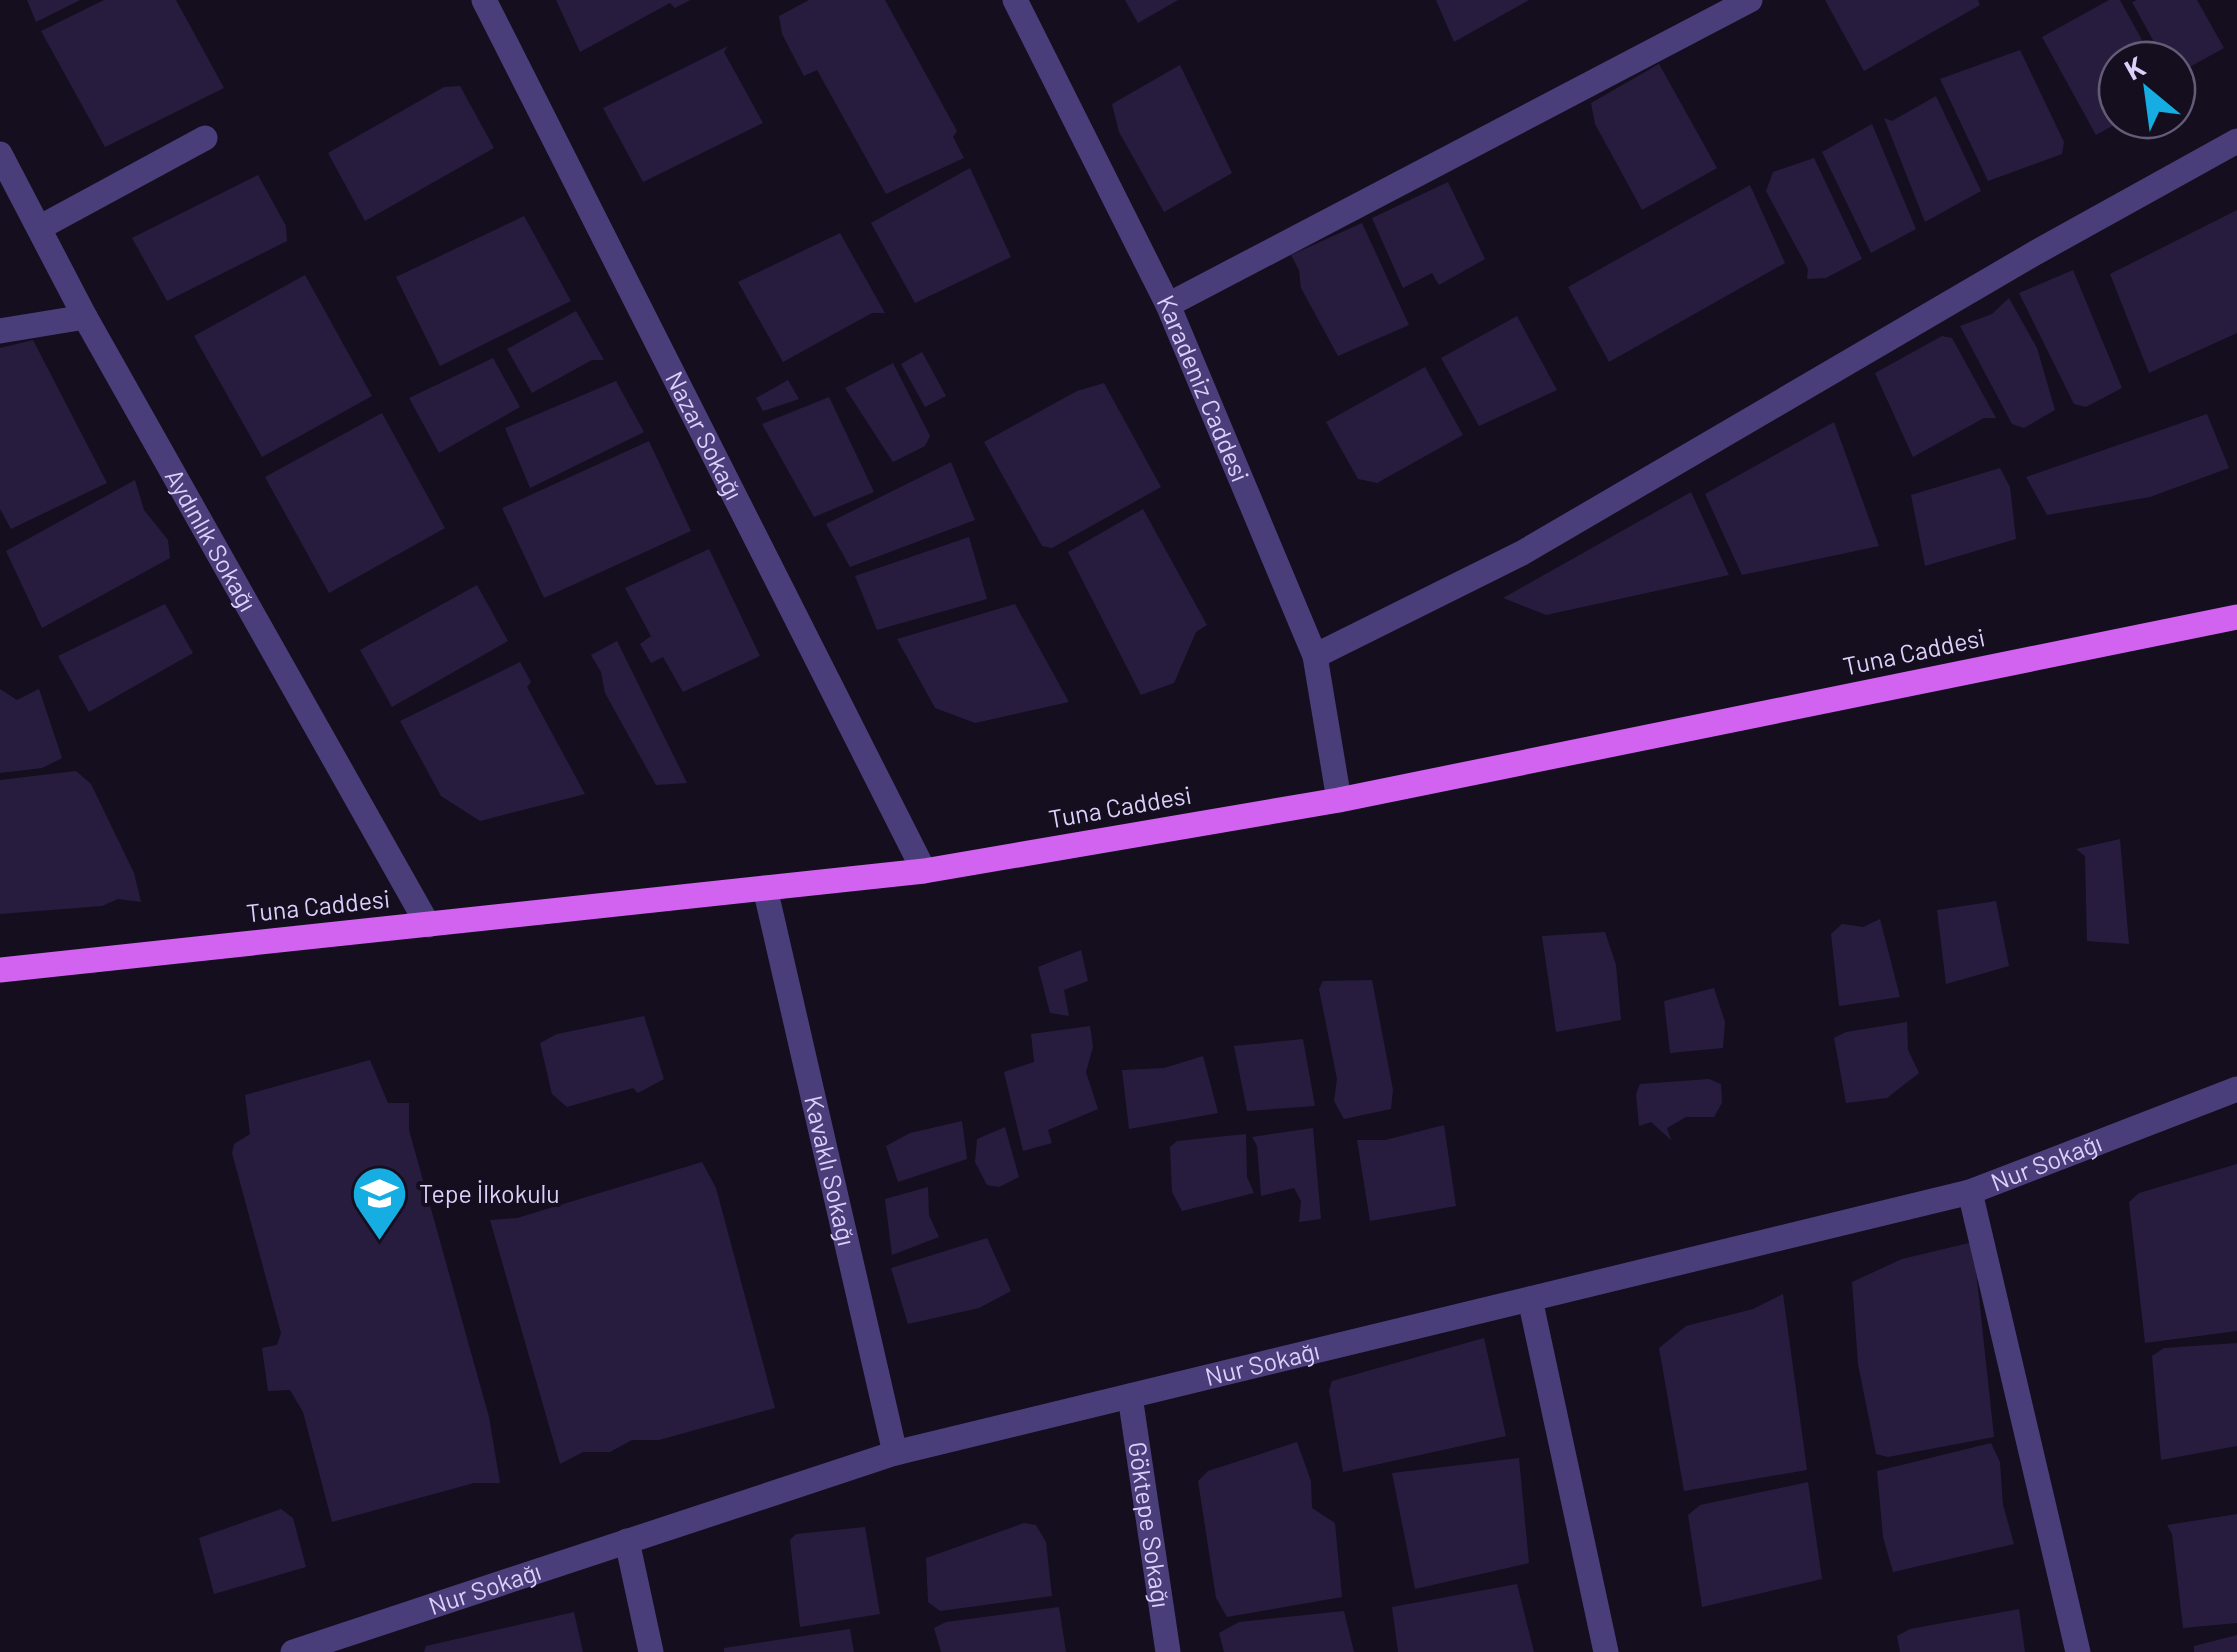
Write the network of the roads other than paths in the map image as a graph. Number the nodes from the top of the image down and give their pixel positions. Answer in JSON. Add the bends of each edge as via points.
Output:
{"nodes":[{"id":1,"x":484,"y":0,"type":"edge"},
{"id":2,"x":1014,"y":0,"type":"edge"},
{"id":3,"x":1750,"y":0,"type":"edge"},
{"id":4,"x":204,"y":138,"type":"dead end"},
{"id":5,"x":2237,"y":141,"type":"edge"},
{"id":6,"x":0,"y":154,"type":"edge"},
{"id":7,"x":39,"y":228,"type":"junction"},
{"id":8,"x":1168,"y":305,"type":"junction"},
{"id":9,"x":86,"y":317,"type":"junction"},
{"id":10,"x":0,"y":331,"type":"edge"},
{"id":11,"x":2237,"y":617,"type":"edge"},
{"id":12,"x":1315,"y":656,"type":"junction"},
{"id":13,"x":1339,"y":800,"type":"junction"},
{"id":14,"x":924,"y":871,"type":"junction"},
{"id":15,"x":765,"y":888,"type":"junction"},
{"id":16,"x":428,"y":925,"type":"junction"},
{"id":17,"x":0,"y":970,"type":"edge"},
{"id":18,"x":2237,"y":1089,"type":"edge"},
{"id":19,"x":1970,"y":1192,"type":"junction"},
{"id":20,"x":1530,"y":1299,"type":"junction"},
{"id":21,"x":1130,"y":1396,"type":"junction"},
{"id":22,"x":895,"y":1452,"type":"junction"},
{"id":23,"x":627,"y":1541,"type":"junction"},
{"id":24,"x":292,"y":1652,"type":"edge"},
{"id":25,"x":651,"y":1652,"type":"edge"},
{"id":26,"x":1168,"y":1652,"type":"edge"},
{"id":27,"x":1606,"y":1652,"type":"edge"},
{"id":28,"x":2078,"y":1652,"type":"edge"}],
"edges":[{"from":1,"to":14,"type":"street","name":"Nazar Sokağı"},
{"from":2,"to":8,"type":"street","name":"Karadeniz Caddesi"},
{"from":3,"to":8,"type":"street"},
{"from":4,"to":7,"type":"street"},
{"from":5,"to":12,"type":"street","via":[[1522,553]]},
{"from":6,"to":7,"type":"street","name":"Aydınlık Sokağı"},
{"from":7,"to":9,"type":"street","name":"Aydınlık Sokağı"},
{"from":8,"to":12,"type":"street","name":"Karadeniz Caddesi"},
{"from":9,"to":10,"type":"street"},
{"from":9,"to":16,"type":"street","name":"Aydınlık Sokağı"},
{"from":11,"to":13,"type":"main road","name":"Tuna Caddesi"},
{"from":12,"to":13,"type":"street","name":"Karadeniz Caddesi"},
{"from":13,"to":14,"type":"main road","name":"Tuna Caddesi"},
{"from":14,"to":15,"type":"main road","name":"Tuna Caddesi"},
{"from":15,"to":16,"type":"main road","name":"Tuna Caddesi"},
{"from":15,"to":22,"type":"street","name":"Kavaklı Sokağı"},
{"from":16,"to":17,"type":"main road","name":"Tuna Caddesi"},
{"from":18,"to":19,"type":"street","name":"Nur Sokağı"},
{"from":19,"to":20,"type":"street","name":"Nur Sokağı"},
{"from":19,"to":28,"type":"street"},
{"from":20,"to":21,"type":"street","name":"Nur Sokağı"},
{"from":20,"to":27,"type":"street"},
{"from":21,"to":22,"type":"street","name":"Nur Sokağı"},
{"from":21,"to":26,"type":"street","name":"Göktepe Sokağı"},
{"from":22,"to":23,"type":"street","name":"Nur Sokağı"},
{"from":23,"to":24,"type":"street","name":"Nur Sokağı"},
{"from":23,"to":25,"type":"street"}]}
